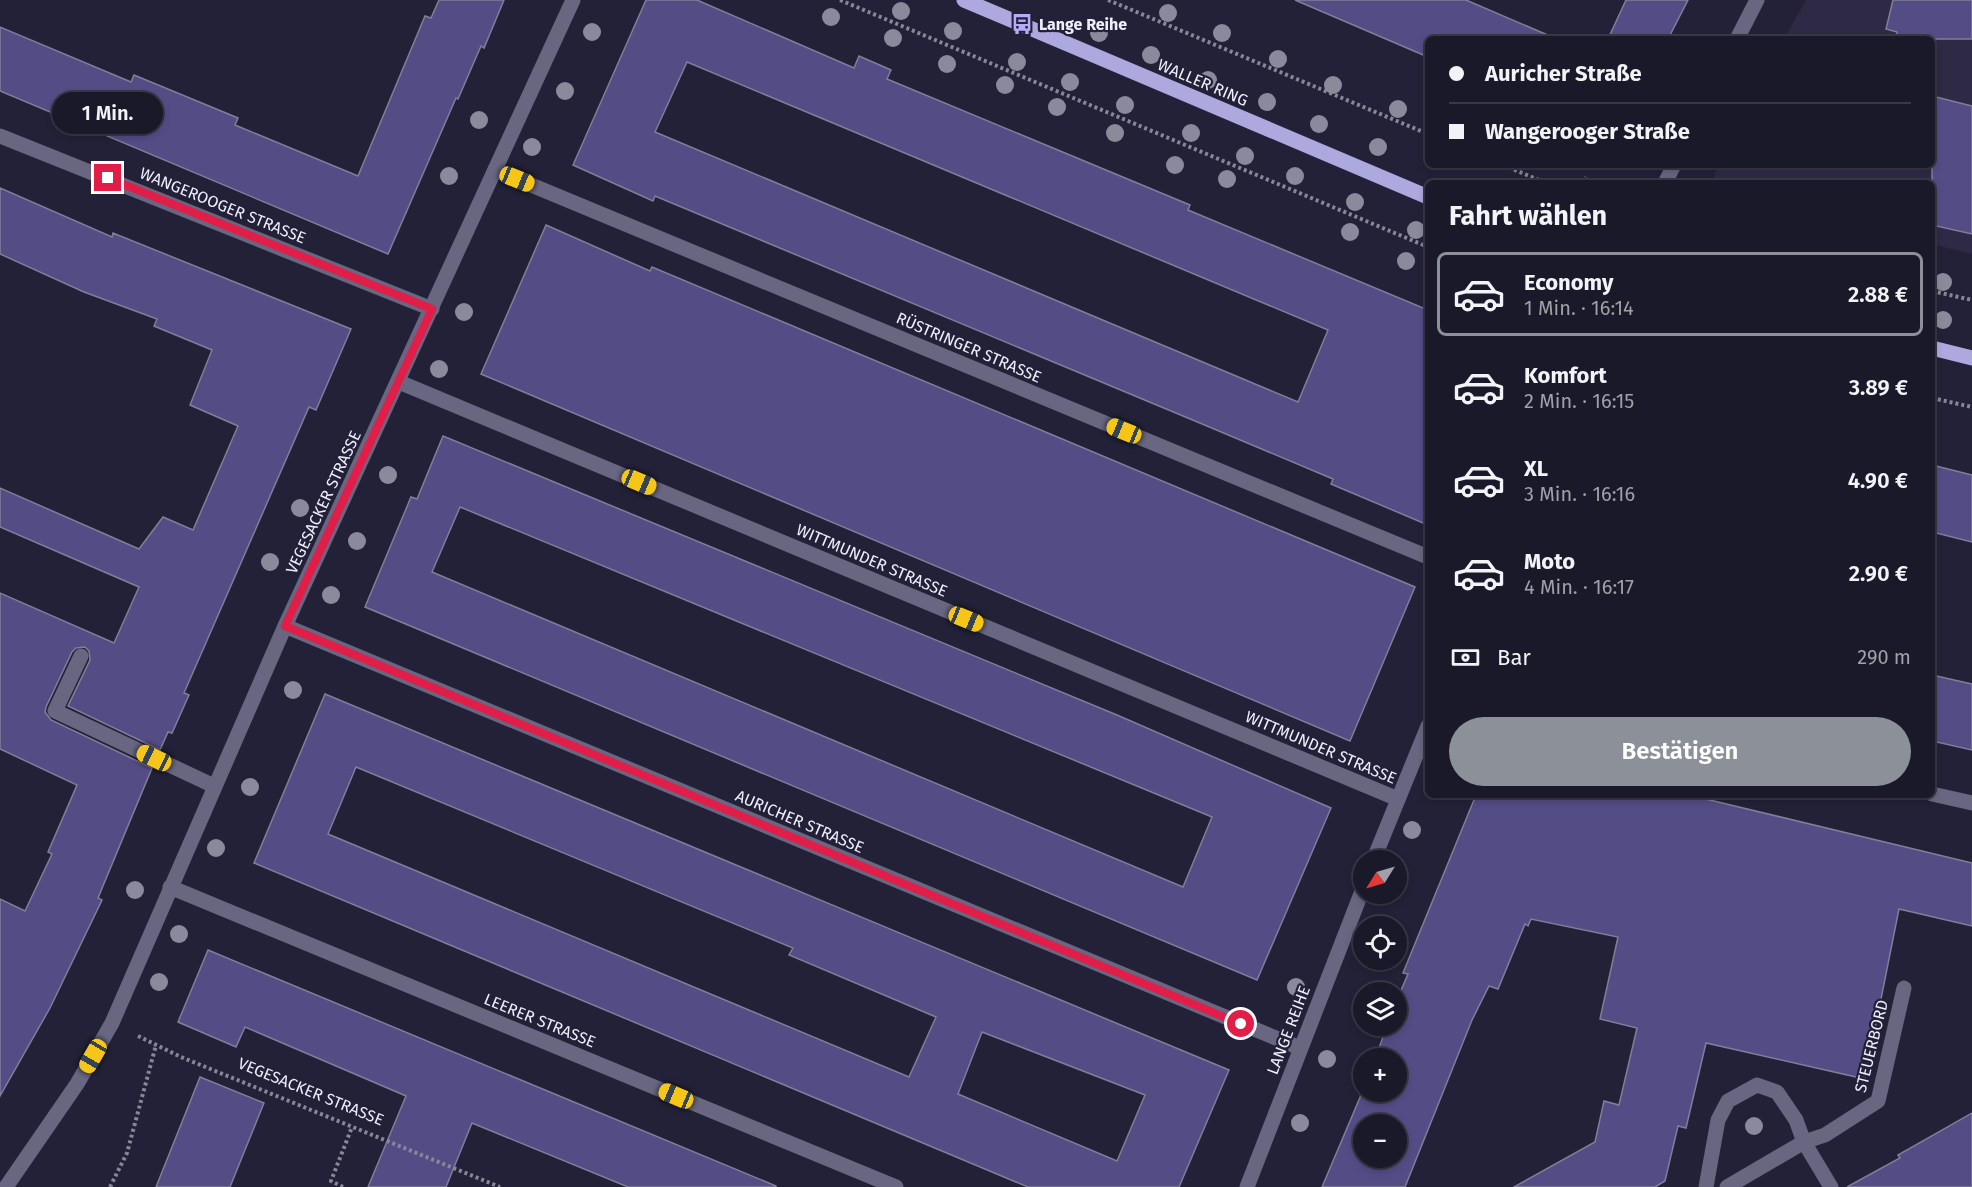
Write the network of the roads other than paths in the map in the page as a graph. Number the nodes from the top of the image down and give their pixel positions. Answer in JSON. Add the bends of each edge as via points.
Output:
{"nodes":[{"id":1,"x":573,"y":0,"type":"edge"},
{"id":2,"x":964,"y":0,"type":"edge"},
{"id":3,"x":1757,"y":0,"type":"edge"},
{"id":4,"x":1739,"y":36,"type":"edge"},
{"id":5,"x":0,"y":135,"type":"edge"},
{"id":6,"x":495,"y":170,"type":"junction"},
{"id":7,"x":1425,"y":196,"type":"edge"},
{"id":8,"x":432,"y":309,"type":"junction"},
{"id":9,"x":1935,"y":349,"type":"edge"},
{"id":10,"x":1972,"y":358,"type":"edge"},
{"id":11,"x":399,"y":382,"type":"junction"},
{"id":12,"x":1425,"y":556,"type":"edge"},
{"id":13,"x":285,"y":626,"type":"junction"},
{"id":14,"x":81,"y":656,"type":"dead end"},
{"id":15,"x":1425,"y":733,"type":"edge"},
{"id":16,"x":214,"y":786,"type":"junction"},
{"id":17,"x":1935,"y":795,"type":"edge"},
{"id":18,"x":1398,"y":799,"type":"junction"},
{"id":19,"x":1972,"y":803,"type":"edge"},
{"id":20,"x":1377,"y":850,"type":"edge"},
{"id":21,"x":170,"y":887,"type":"junction"},
{"id":22,"x":1357,"y":904,"type":"edge"},
{"id":23,"x":1904,"y":988,"type":"dead end"},
{"id":24,"x":1300,"y":1048,"type":"junction"},
{"id":25,"x":1804,"y":1142,"type":"junction"},
{"id":26,"x":6,"y":1187,"type":"edge"},
{"id":27,"x":896,"y":1187,"type":"edge"},
{"id":28,"x":1247,"y":1187,"type":"edge"},
{"id":29,"x":1707,"y":1187,"type":"edge"},
{"id":30,"x":1727,"y":1187,"type":"edge"},
{"id":31,"x":1831,"y":1187,"type":"edge"}],
"edges":[{"from":1,"to":6,"type":"street","name":"VEGESACKER STRASSE"},
{"from":2,"to":7,"type":"main road","name":"WALLER RING"},
{"from":3,"to":4,"type":"street"},
{"from":5,"to":8,"type":"street","name":"WANGEROOGER STRASSE"},
{"from":6,"to":8,"type":"street","name":"VEGESACKER STRASSE"},
{"from":6,"to":12,"type":"street","name":"RÜSTRINGER STRASSE"},
{"from":8,"to":11,"type":"street","name":"VEGESACKER STRASSE"},
{"from":9,"to":10,"type":"main road"},
{"from":11,"to":13,"type":"street","name":"VEGESACKER STRASSE"},
{"from":11,"to":18,"type":"street","name":"WITTMUNDER STRASSE"},
{"from":13,"to":16,"type":"street","name":"VEGESACKER STRASSE"},
{"from":13,"to":24,"type":"street","name":"AURICHER STRASSE"},
{"from":14,"to":16,"type":"street","via":[[55,711]]},
{"from":15,"to":18,"type":"street"},
{"from":16,"to":21,"type":"street","name":"VEGESACKER STRASSE"},
{"from":17,"to":19,"type":"street"},
{"from":18,"to":20,"type":"street"},
{"from":21,"to":26,"type":"street","name":"VEGESACKER STRASSE","via":[[112,1023],[77,1084]]},
{"from":21,"to":27,"type":"street","name":"LEERER STRASSE"},
{"from":22,"to":24,"type":"street","name":"LANGE REIHE"},
{"from":23,"to":25,"type":"street","name":"STEUERBORD","via":[[1878,1101],[1825,1135]]},
{"from":24,"to":28,"type":"street","name":"LANGE REIHE"},
{"from":25,"to":29,"type":"street","via":[[1796,1120],[1777,1092],[1757,1085],[1728,1101],[1718,1120]]},
{"from":25,"to":30,"type":"street","name":"STEUERBORD"},
{"from":25,"to":31,"type":"street"}]}
